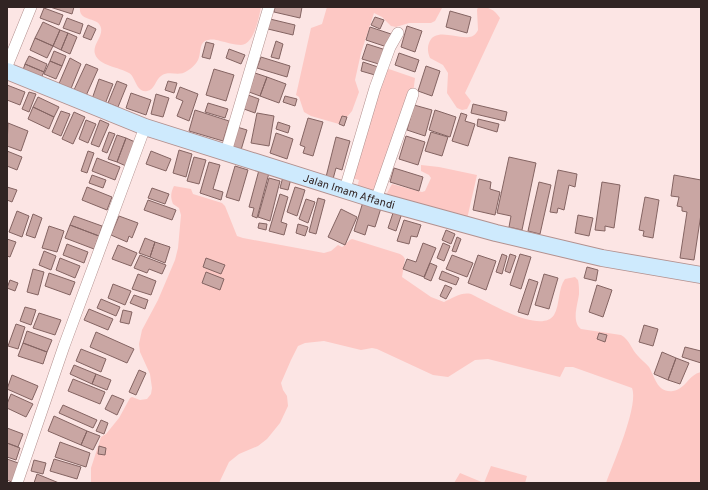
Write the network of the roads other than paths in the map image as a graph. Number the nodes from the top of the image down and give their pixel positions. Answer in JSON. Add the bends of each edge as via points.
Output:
{"nodes":[{"id":1,"x":31,"y":7,"type":"edge"},
{"id":2,"x":268,"y":7,"type":"edge"},
{"id":3,"x":398,"y":33,"type":"dead end"},
{"id":4,"x":7,"y":66,"type":"edge"},
{"id":5,"x":7,"y":71,"type":"edge"},
{"id":6,"x":413,"y":94,"type":"dead end"},
{"id":7,"x":145,"y":127,"type":"junction"},
{"id":8,"x":226,"y":152,"type":"junction"},
{"id":9,"x":345,"y":189,"type":"junction"},
{"id":10,"x":376,"y":200,"type":"junction"},
{"id":11,"x":701,"y":275,"type":"edge"},
{"id":12,"x":17,"y":483,"type":"edge"}],
"edges":[{"from":1,"to":4,"type":"street"},
{"from":2,"to":8,"type":"street"},
{"from":3,"to":9,"type":"street","via":[[375,88]]},
{"from":5,"to":7,"type":"street","name":"Jalan Imam Affandi"},
{"from":6,"to":10,"type":"street"},
{"from":7,"to":8,"type":"street","name":"Jalan Imam Affandi"},
{"from":7,"to":12,"type":"street","via":[[64,346]]},
{"from":8,"to":9,"type":"street","name":"Jalan Imam Affandi"},
{"from":9,"to":10,"type":"street","name":"Jalan Imam Affandi"},
{"from":10,"to":11,"type":"street","name":"Jalan Imam Affandi","via":[[504,235],[602,258]]}]}
